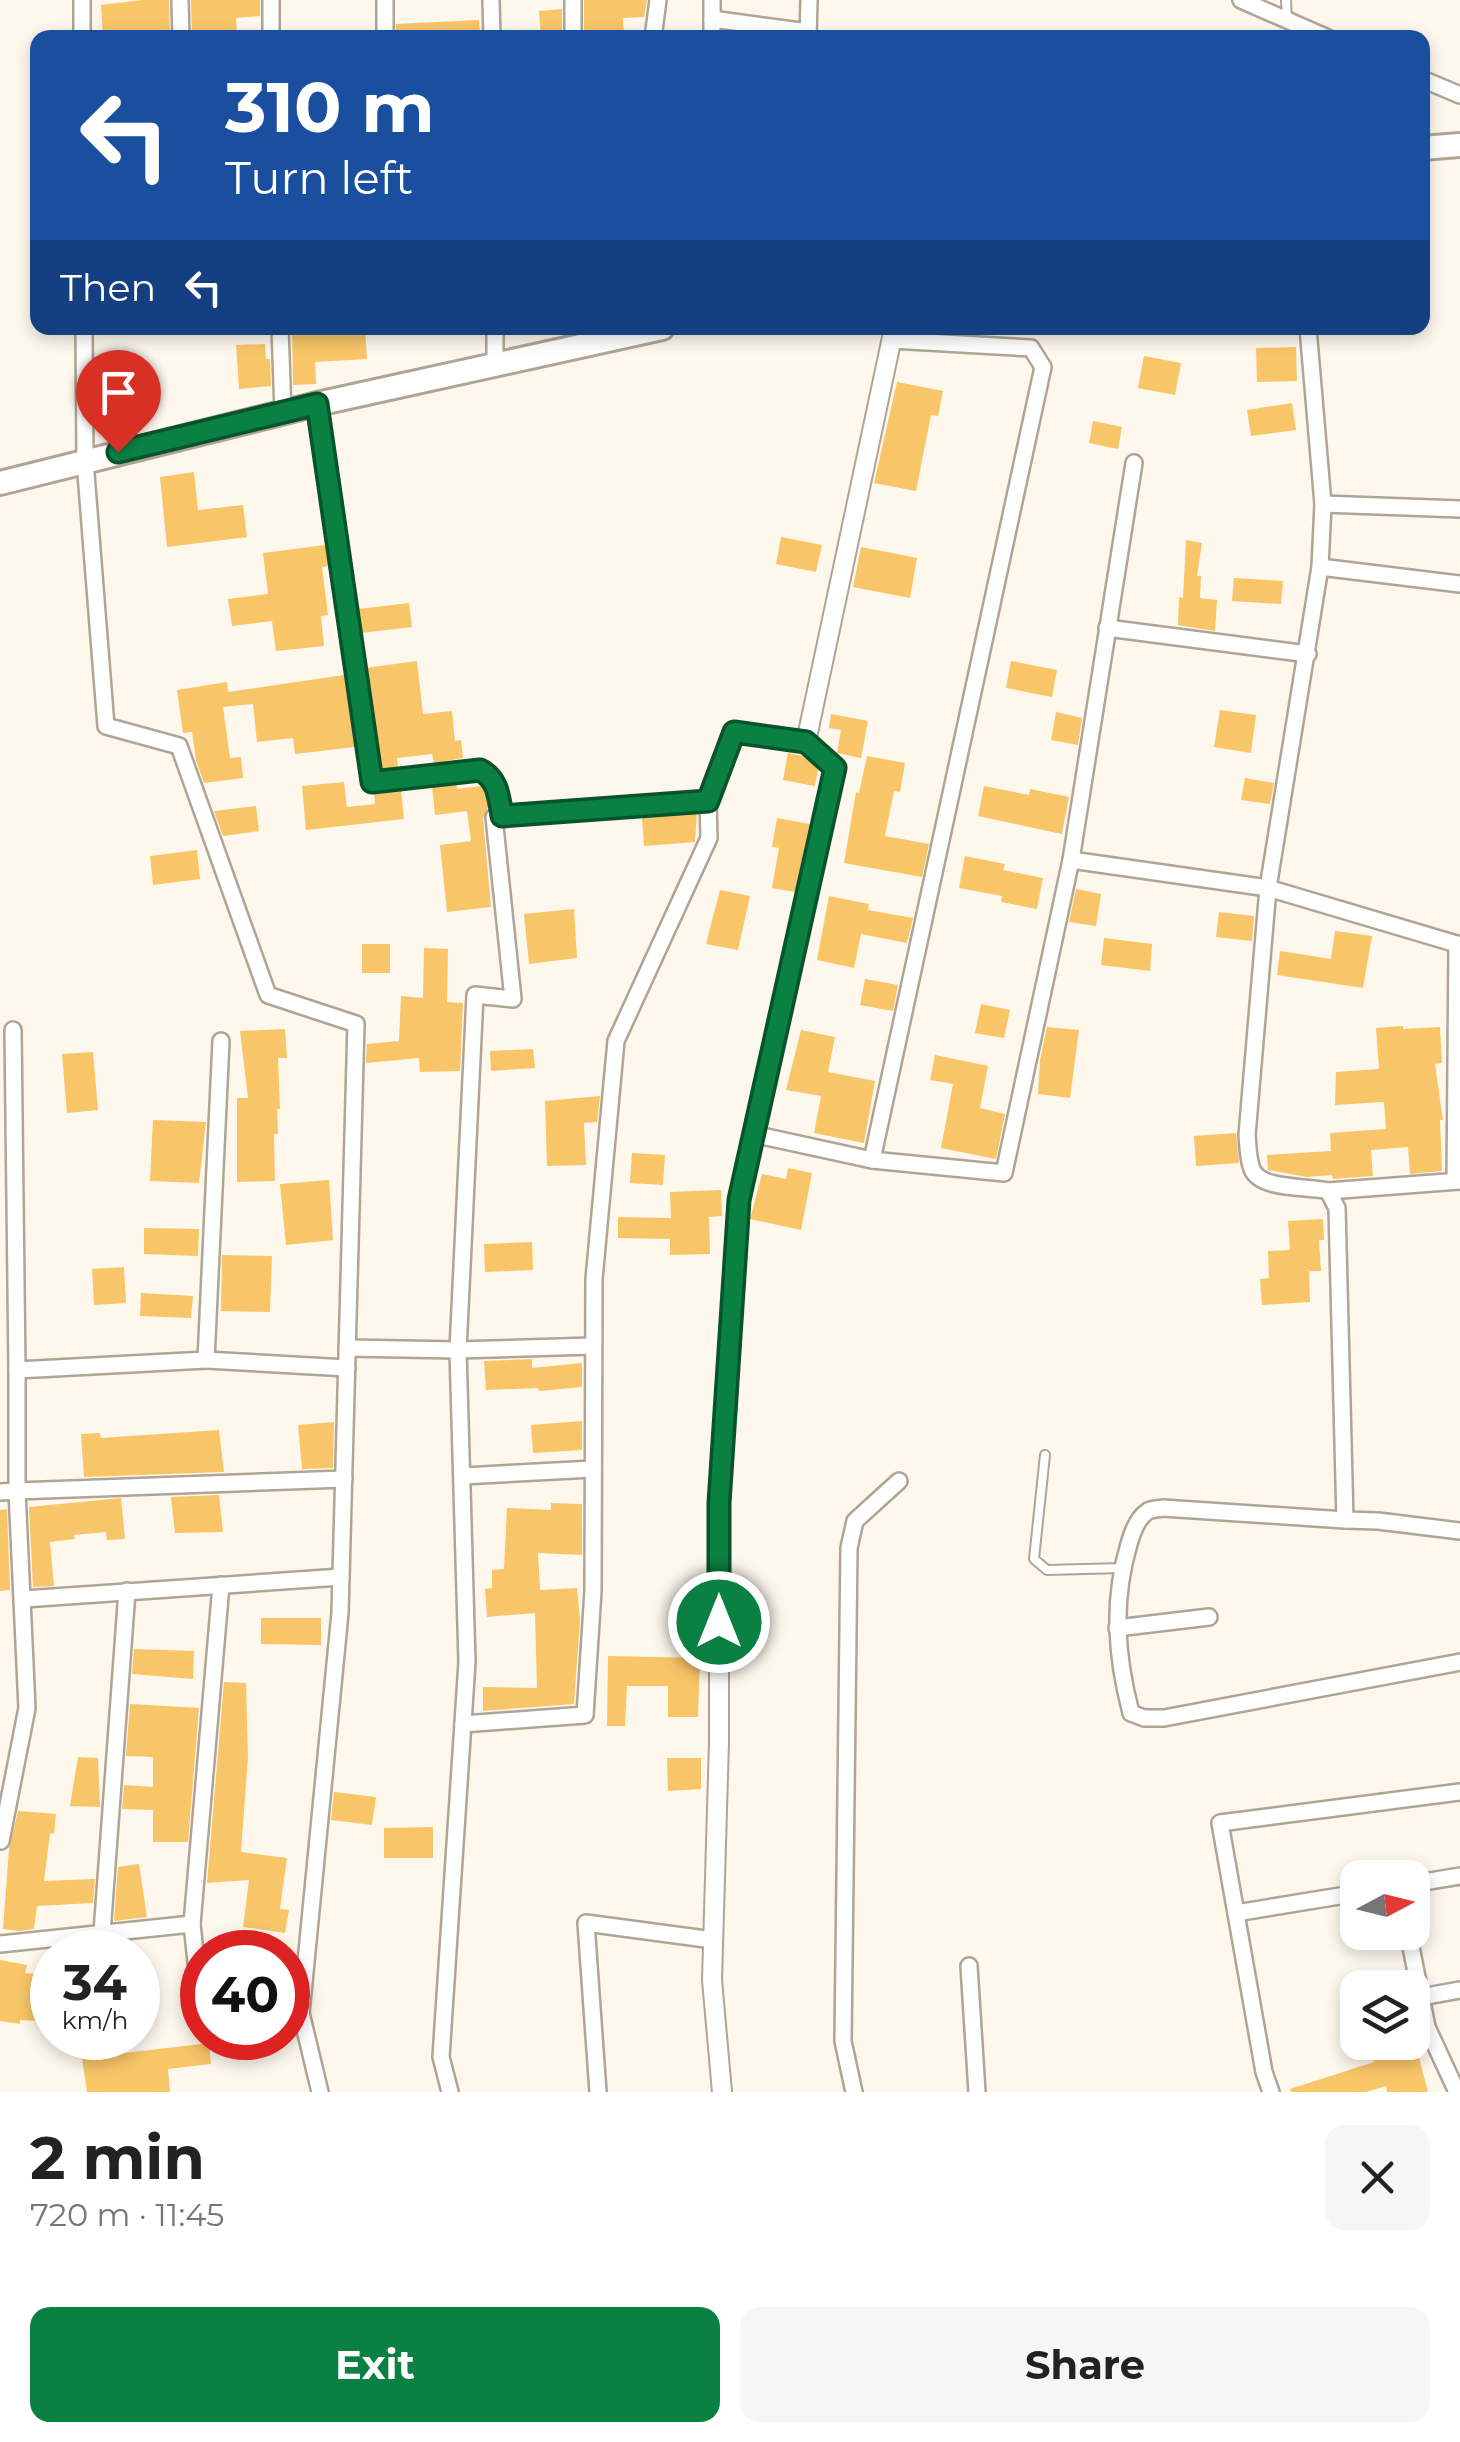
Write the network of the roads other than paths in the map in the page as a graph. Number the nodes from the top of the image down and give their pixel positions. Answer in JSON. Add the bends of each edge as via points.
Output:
{"nodes":[{"id":1,"x":82,"y":0,"type":"edge"},
{"id":2,"x":180,"y":0,"type":"edge"},
{"id":3,"x":271,"y":0,"type":"edge"},
{"id":4,"x":384,"y":0,"type":"edge"},
{"id":5,"x":491,"y":0,"type":"edge"},
{"id":6,"x":573,"y":0,"type":"edge"},
{"id":7,"x":658,"y":0,"type":"edge"},
{"id":8,"x":712,"y":0,"type":"edge"},
{"id":9,"x":809,"y":0,"type":"edge"},
{"id":10,"x":1242,"y":0,"type":"edge"},
{"id":11,"x":1286,"y":0,"type":"edge"},
{"id":12,"x":712,"y":18,"type":"junction"},
{"id":13,"x":1287,"y":20,"type":"junction"},
{"id":14,"x":82,"y":30,"type":"edge"},
{"id":15,"x":182,"y":30,"type":"edge"},
{"id":16,"x":271,"y":30,"type":"edge"},
{"id":17,"x":385,"y":30,"type":"edge"},
{"id":18,"x":492,"y":30,"type":"edge"},
{"id":19,"x":573,"y":30,"type":"edge"},
{"id":20,"x":654,"y":30,"type":"edge"},
{"id":21,"x":712,"y":30,"type":"edge"},
{"id":22,"x":780,"y":30,"type":"edge"},
{"id":23,"x":808,"y":30,"type":"edge"},
{"id":24,"x":1310,"y":30,"type":"edge"},
{"id":25,"x":1430,"y":82,"type":"edge"},
{"id":26,"x":1460,"y":95,"type":"edge"},
{"id":27,"x":1458,"y":140,"type":"edge"},
{"id":28,"x":1430,"y":146,"type":"edge"},
{"id":29,"x":84,"y":335,"type":"edge"},
{"id":30,"x":280,"y":335,"type":"edge"},
{"id":31,"x":495,"y":335,"type":"edge"},
{"id":32,"x":584,"y":335,"type":"edge"},
{"id":33,"x":892,"y":335,"type":"edge"},
{"id":34,"x":902,"y":335,"type":"edge"},
{"id":35,"x":1309,"y":335,"type":"edge"},
{"id":36,"x":495,"y":363,"type":"junction"},
{"id":37,"x":317,"y":404,"type":"junction"},
{"id":38,"x":283,"y":412,"type":"junction"},
{"id":39,"x":86,"y":461,"type":"junction"},
{"id":40,"x":1134,"y":463,"type":"dead end"},
{"id":41,"x":0,"y":482,"type":"edge"},
{"id":42,"x":1323,"y":504,"type":"junction"},
{"id":43,"x":1460,"y":509,"type":"edge"},
{"id":44,"x":1320,"y":567,"type":"junction"},
{"id":45,"x":1460,"y":584,"type":"edge"},
{"id":46,"x":1108,"y":628,"type":"junction"},
{"id":47,"x":1308,"y":654,"type":"junction"},
{"id":48,"x":806,"y":742,"type":"junction"},
{"id":49,"x":708,"y":801,"type":"junction"},
{"id":50,"x":502,"y":816,"type":"junction"},
{"id":51,"x":1071,"y":860,"type":"junction"},
{"id":52,"x":1268,"y":888,"type":"junction"},
{"id":53,"x":1458,"y":944,"type":"edge"},
{"id":54,"x":13,"y":1030,"type":"dead end"},
{"id":55,"x":221,"y":1042,"type":"dead end"},
{"id":56,"x":753,"y":1134,"type":"junction"},
{"id":57,"x":872,"y":1160,"type":"junction"},
{"id":58,"x":1458,"y":1181,"type":"edge"},
{"id":59,"x":1328,"y":1190,"type":"junction"},
{"id":60,"x":8,"y":1258,"type":"edge"},
{"id":61,"x":593,"y":1346,"type":"junction"},
{"id":62,"x":347,"y":1348,"type":"junction"},
{"id":63,"x":458,"y":1350,"type":"junction"},
{"id":64,"x":206,"y":1360,"type":"junction"},
{"id":65,"x":347,"y":1368,"type":"junction"},
{"id":66,"x":16,"y":1370,"type":"junction"},
{"id":67,"x":1045,"y":1455,"type":"dead end"},
{"id":68,"x":593,"y":1469,"type":"junction"},
{"id":69,"x":462,"y":1476,"type":"junction"},
{"id":70,"x":344,"y":1479,"type":"junction"},
{"id":71,"x":899,"y":1481,"type":"dead end"},
{"id":72,"x":8,"y":1491,"type":"edge"},
{"id":73,"x":1345,"y":1520,"type":"junction"},
{"id":74,"x":1460,"y":1531,"type":"edge"},
{"id":75,"x":1122,"y":1568,"type":"junction"},
{"id":76,"x":341,"y":1577,"type":"junction"},
{"id":77,"x":221,"y":1585,"type":"junction"},
{"id":78,"x":127,"y":1592,"type":"junction"},
{"id":79,"x":24,"y":1598,"type":"junction"},
{"id":80,"x":1208,"y":1617,"type":"dead end"},
{"id":81,"x":1117,"y":1628,"type":"junction"},
{"id":82,"x":1460,"y":1662,"type":"edge"},
{"id":83,"x":463,"y":1724,"type":"junction"},
{"id":84,"x":1460,"y":1792,"type":"edge"},
{"id":85,"x":0,"y":1841,"type":"edge"},
{"id":86,"x":0,"y":1853,"type":"edge"},
{"id":87,"x":1460,"y":1876,"type":"edge"},
{"id":88,"x":1430,"y":1881,"type":"edge"},
{"id":89,"x":1340,"y":1896,"type":"edge"},
{"id":90,"x":1236,"y":1913,"type":"junction"},
{"id":91,"x":192,"y":1924,"type":"junction"},
{"id":92,"x":102,"y":1930,"type":"edge"},
{"id":93,"x":132,"y":1930,"type":"edge"},
{"id":94,"x":193,"y":1930,"type":"edge"},
{"id":95,"x":303,"y":1930,"type":"edge"},
{"id":96,"x":714,"y":1940,"type":"junction"},
{"id":97,"x":30,"y":1941,"type":"edge"},
{"id":98,"x":0,"y":1944,"type":"edge"},
{"id":99,"x":969,"y":1966,"type":"dead end"},
{"id":100,"x":1460,"y":1990,"type":"edge"},
{"id":101,"x":1430,"y":1995,"type":"edge"},
{"id":102,"x":1430,"y":2034,"type":"edge"},
{"id":103,"x":310,"y":2060,"type":"edge"},
{"id":104,"x":320,"y":2092,"type":"edge"},
{"id":105,"x":450,"y":2092,"type":"edge"},
{"id":106,"x":598,"y":2092,"type":"edge"},
{"id":107,"x":722,"y":2092,"type":"edge"},
{"id":108,"x":854,"y":2092,"type":"edge"},
{"id":109,"x":977,"y":2092,"type":"edge"},
{"id":110,"x":1271,"y":2092,"type":"edge"},
{"id":111,"x":1456,"y":2092,"type":"edge"}],
"edges":[{"from":1,"to":14,"type":"street"},
{"from":2,"to":15,"type":"street"},
{"from":3,"to":16,"type":"street"},
{"from":4,"to":17,"type":"street"},
{"from":5,"to":18,"type":"street"},
{"from":6,"to":19,"type":"street"},
{"from":7,"to":20,"type":"street"},
{"from":8,"to":12,"type":"street"},
{"from":9,"to":23,"type":"street"},
{"from":10,"to":13,"type":"street"},
{"from":11,"to":13,"type":"lane"},
{"from":12,"to":21,"type":"street"},
{"from":12,"to":22,"type":"street"},
{"from":13,"to":24,"type":"street"},
{"from":25,"to":26,"type":"street"},
{"from":27,"to":28,"type":"main road"},
{"from":29,"to":39,"type":"street"},
{"from":30,"to":38,"type":"street"},
{"from":31,"to":36,"type":"street"},
{"from":32,"to":36,"type":"main road"},
{"from":33,"to":48,"type":"street"},
{"from":34,"to":57,"type":"street","via":[[1030,348],[1043,367]]},
{"from":35,"to":42,"type":"street"},
{"from":36,"to":37,"type":"main road"},
{"from":37,"to":38,"type":"main road"},
{"from":37,"to":50,"type":"street","via":[[372,782],[480,770],[499,793]]},
{"from":38,"to":39,"type":"main road"},
{"from":39,"to":41,"type":"main road"},
{"from":39,"to":62,"type":"street","via":[[106,726],[179,746],[268,995],[356,1024]]},
{"from":40,"to":46,"type":"street"},
{"from":42,"to":43,"type":"street"},
{"from":42,"to":44,"type":"street"},
{"from":44,"to":45,"type":"street"},
{"from":44,"to":47,"type":"street"},
{"from":46,"to":47,"type":"street"},
{"from":46,"to":51,"type":"street"},
{"from":47,"to":52,"type":"street"},
{"from":48,"to":49,"type":"street","via":[[734,732]]},
{"from":48,"to":56,"type":"street","via":[[835,768]]},
{"from":49,"to":50,"type":"street"},
{"from":49,"to":61,"type":"street","via":[[710,838],[616,1041]]},
{"from":50,"to":63,"type":"street","via":[[494,817],[513,999],[475,995]]},
{"from":51,"to":52,"type":"street"},
{"from":51,"to":57,"type":"street","via":[[1004,1173]]},
{"from":52,"to":53,"type":"street"},
{"from":52,"to":59,"type":"street","via":[[1247,1136],[1252,1168],[1270,1184]]},
{"from":53,"to":58,"type":"street"},
{"from":54,"to":60,"type":"street"},
{"from":55,"to":64,"type":"street"},
{"from":56,"to":57,"type":"street"},
{"from":56,"to":96,"type":"street","via":[[739,1200],[719,1503]]},
{"from":58,"to":59,"type":"street"},
{"from":59,"to":73,"type":"street","via":[[1336,1208]]},
{"from":60,"to":66,"type":"street"},
{"from":61,"to":63,"type":"street"},
{"from":61,"to":68,"type":"street"},
{"from":62,"to":63,"type":"street"},
{"from":62,"to":65,"type":"street"},
{"from":63,"to":69,"type":"street"},
{"from":64,"to":65,"type":"street"},
{"from":64,"to":66,"type":"street"},
{"from":65,"to":70,"type":"street"},
{"from":66,"to":72,"type":"street"},
{"from":67,"to":75,"type":"lane","via":[[1034,1558],[1047,1570]]},
{"from":68,"to":69,"type":"street"},
{"from":68,"to":83,"type":"street","via":[[585,1715]]},
{"from":69,"to":83,"type":"street"},
{"from":70,"to":72,"type":"street"},
{"from":70,"to":76,"type":"street"},
{"from":71,"to":108,"type":"street","via":[[855,1521],[849,1548],[843,2041]]},
{"from":72,"to":79,"type":"street"},
{"from":73,"to":74,"type":"street"},
{"from":73,"to":75,"type":"street","via":[[1148,1511],[1134,1527]]},
{"from":75,"to":81,"type":"street"},
{"from":76,"to":77,"type":"street"},
{"from":76,"to":95,"type":"street"},
{"from":77,"to":78,"type":"street"},
{"from":77,"to":91,"type":"street"},
{"from":78,"to":79,"type":"street"},
{"from":78,"to":92,"type":"street"},
{"from":79,"to":85,"type":"street","via":[[27,1708]]},
{"from":80,"to":81,"type":"street"},
{"from":81,"to":82,"type":"street","via":[[1131,1713],[1144,1718]]},
{"from":83,"to":105,"type":"street","via":[[441,2057]]},
{"from":84,"to":90,"type":"street","via":[[1220,1823]]},
{"from":85,"to":86,"type":"street"},
{"from":87,"to":88,"type":"street"},
{"from":89,"to":90,"type":"street"},
{"from":90,"to":110,"type":"street"},
{"from":91,"to":93,"type":"street"},
{"from":91,"to":94,"type":"street"},
{"from":96,"to":106,"type":"street","via":[[586,1922]]},
{"from":96,"to":107,"type":"street"},
{"from":97,"to":98,"type":"street"},
{"from":99,"to":109,"type":"street"},
{"from":100,"to":101,"type":"street"},
{"from":102,"to":111,"type":"street"},
{"from":103,"to":104,"type":"street"}]}
